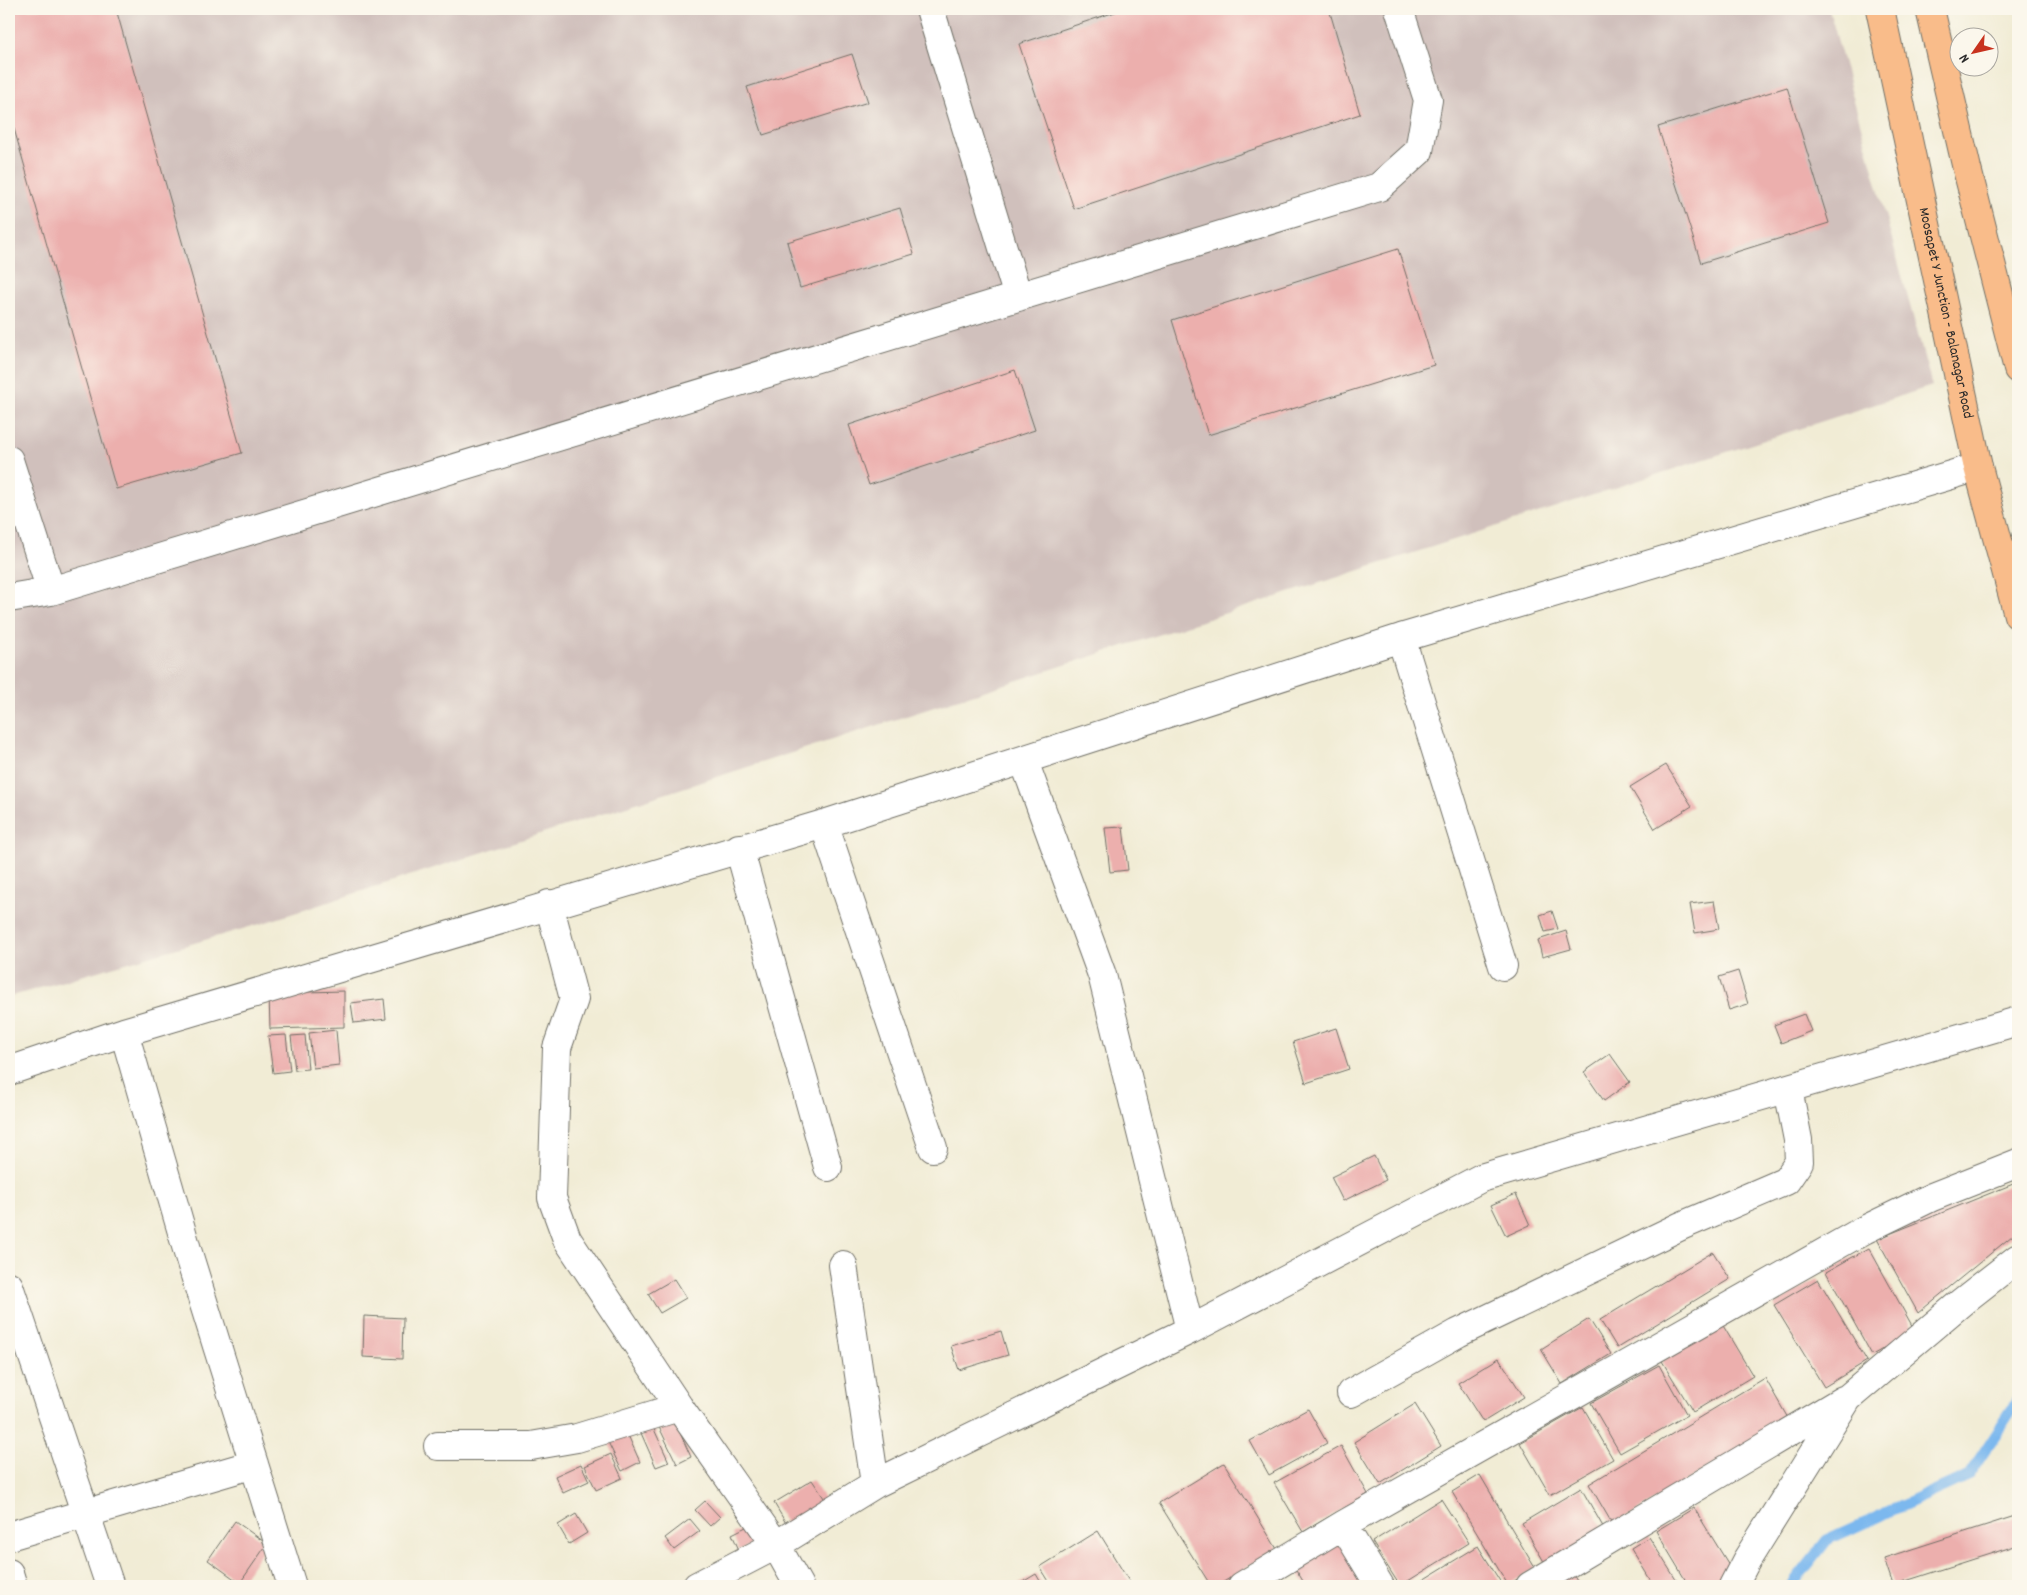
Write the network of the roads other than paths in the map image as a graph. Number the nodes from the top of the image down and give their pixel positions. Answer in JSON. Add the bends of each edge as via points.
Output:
{"nodes":[{"id":1,"x":930,"y":9,"type":"edge"},
{"id":2,"x":1399,"y":9,"type":"edge"},
{"id":3,"x":1880,"y":9,"type":"edge"},
{"id":4,"x":1930,"y":9,"type":"edge"},
{"id":5,"x":1018,"y":296,"type":"junction"},
{"id":6,"x":2018,"y":369,"type":"edge"},
{"id":7,"x":9,"y":460,"type":"edge"},
{"id":8,"x":1978,"y":467,"type":"junction"},
{"id":9,"x":51,"y":590,"type":"junction"},
{"id":10,"x":9,"y":598,"type":"edge"},
{"id":11,"x":2018,"y":615,"type":"edge"},
{"id":12,"x":1401,"y":638,"type":"junction"},
{"id":13,"x":1024,"y":761,"type":"junction"},
{"id":14,"x":824,"y":824,"type":"junction"},
{"id":15,"x":739,"y":848,"type":"junction"},
{"id":16,"x":549,"y":904,"type":"junction"},
{"id":17,"x":1503,"y":966,"type":"dead end"},
{"id":18,"x":2018,"y":1022,"type":"edge"},
{"id":19,"x":124,"y":1032,"type":"junction"},
{"id":20,"x":9,"y":1071,"type":"edge"},
{"id":21,"x":1788,"y":1089,"type":"junction"},
{"id":22,"x":933,"y":1148,"type":"dead end"},
{"id":23,"x":2018,"y":1163,"type":"edge"},
{"id":24,"x":828,"y":1167,"type":"dead end"},
{"id":25,"x":2018,"y":1258,"type":"edge"},
{"id":26,"x":843,"y":1265,"type":"dead end"},
{"id":27,"x":9,"y":1286,"type":"edge"},
{"id":28,"x":1190,"y":1330,"type":"junction"},
{"id":29,"x":1351,"y":1393,"type":"dead end"},
{"id":30,"x":1848,"y":1398,"type":"junction"},
{"id":31,"x":679,"y":1407,"type":"junction"},
{"id":32,"x":438,"y":1446,"type":"dead end"},
{"id":33,"x":254,"y":1464,"type":"junction"},
{"id":34,"x":875,"y":1484,"type":"junction"},
{"id":35,"x":86,"y":1514,"type":"junction"},
{"id":36,"x":1343,"y":1525,"type":"junction"},
{"id":37,"x":9,"y":1536,"type":"edge"},
{"id":38,"x":776,"y":1545,"type":"junction"},
{"id":39,"x":9,"y":1573,"type":"edge"},
{"id":40,"x":13,"y":1586,"type":"edge"},
{"id":41,"x":110,"y":1586,"type":"edge"},
{"id":42,"x":292,"y":1586,"type":"edge"},
{"id":43,"x":696,"y":1586,"type":"edge"},
{"id":44,"x":799,"y":1586,"type":"edge"},
{"id":45,"x":1242,"y":1586,"type":"edge"},
{"id":46,"x":1380,"y":1586,"type":"edge"},
{"id":47,"x":1530,"y":1586,"type":"edge"},
{"id":48,"x":1733,"y":1586,"type":"edge"}],
"edges":[{"from":1,"to":5,"type":"street"},
{"from":2,"to":5,"type":"street","via":[[1428,100],[1419,151],[1379,187]]},
{"from":3,"to":8,"type":"main road","name":"Moosapet Y Junction - Balanagar Road"},
{"from":4,"to":6,"type":"main road"},
{"from":5,"to":9,"type":"street"},
{"from":7,"to":9,"type":"street"},
{"from":8,"to":11,"type":"main road","name":"Moosapet Y Junction - Balanagar Road"},
{"from":8,"to":12,"type":"street"},
{"from":9,"to":10,"type":"street"},
{"from":12,"to":13,"type":"street"},
{"from":12,"to":17,"type":"street"},
{"from":13,"to":14,"type":"street"},
{"from":13,"to":28,"type":"street","via":[[1102,975]]},
{"from":14,"to":15,"type":"street"},
{"from":14,"to":22,"type":"street"},
{"from":15,"to":16,"type":"street"},
{"from":15,"to":24,"type":"street"},
{"from":16,"to":19,"type":"street"},
{"from":16,"to":31,"type":"street","via":[[574,999],[558,1048],[552,1198],[567,1239]]},
{"from":18,"to":21,"type":"street"},
{"from":19,"to":20,"type":"street"},
{"from":19,"to":33,"type":"street"},
{"from":21,"to":28,"type":"street","via":[[1481,1178]]},
{"from":21,"to":29,"type":"street","via":[[1799,1162],[1786,1181],[1681,1226],[1458,1333]]},
{"from":23,"to":36,"type":"street","via":[[1932,1197],[1864,1230]]},
{"from":25,"to":30,"type":"street"},
{"from":26,"to":34,"type":"street"},
{"from":27,"to":35,"type":"street"},
{"from":28,"to":34,"type":"street"},
{"from":30,"to":47,"type":"street"},
{"from":30,"to":48,"type":"street"},
{"from":31,"to":32,"type":"street","via":[[577,1438],[531,1446]]},
{"from":31,"to":38,"type":"street"},
{"from":33,"to":35,"type":"street"},
{"from":33,"to":42,"type":"street"},
{"from":34,"to":38,"type":"street"},
{"from":35,"to":37,"type":"street"},
{"from":35,"to":41,"type":"street"},
{"from":36,"to":45,"type":"street"},
{"from":36,"to":46,"type":"street"},
{"from":38,"to":43,"type":"street"},
{"from":38,"to":44,"type":"street"},
{"from":39,"to":40,"type":"street"}]}
